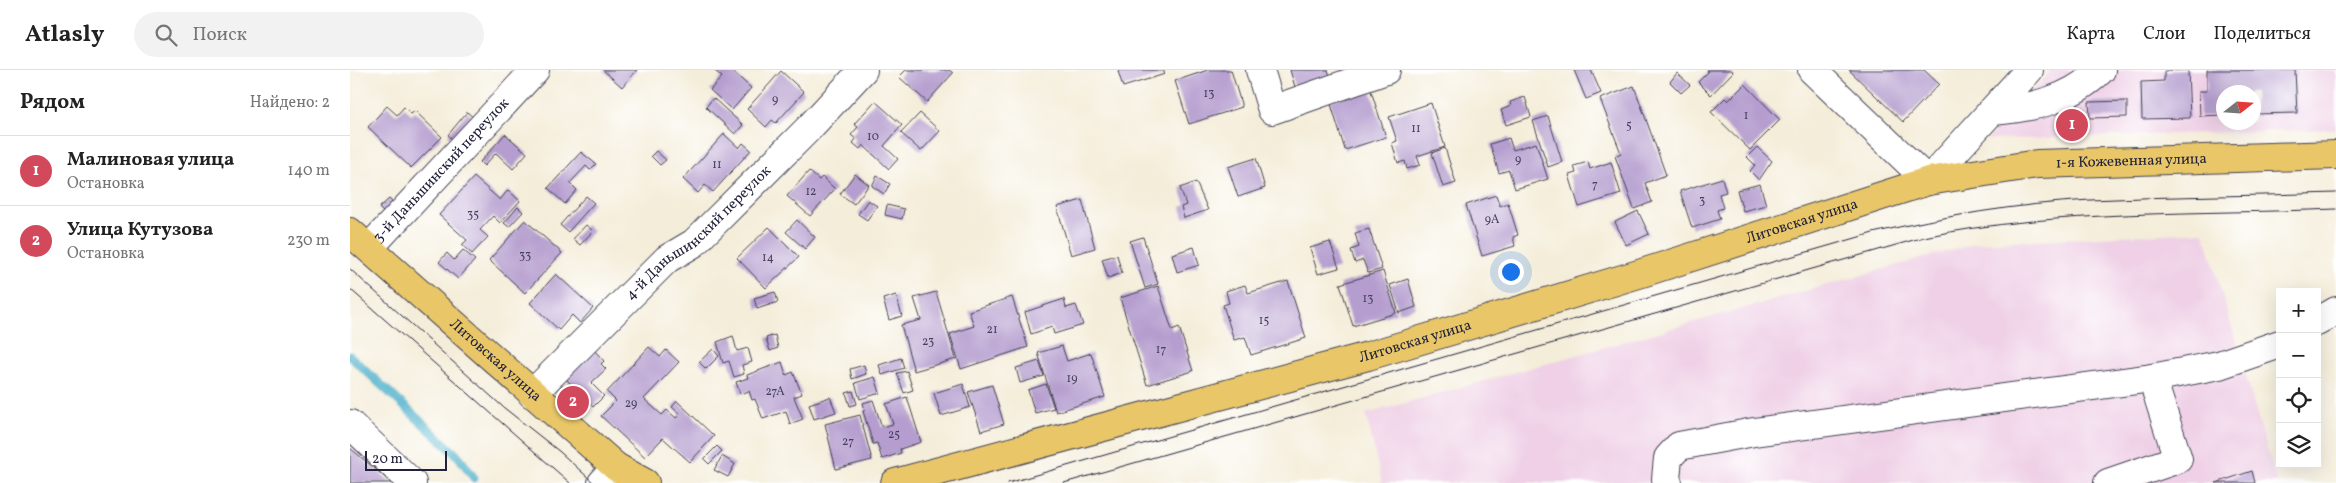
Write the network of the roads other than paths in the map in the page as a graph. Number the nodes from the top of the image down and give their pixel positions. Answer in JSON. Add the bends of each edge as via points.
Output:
{"nodes":[{"id":1,"x":535,"y":70,"type":"edge"},
{"id":2,"x":864,"y":70,"type":"edge"},
{"id":3,"x":1260,"y":70,"type":"edge"},
{"id":4,"x":1386,"y":70,"type":"edge"},
{"id":5,"x":1812,"y":70,"type":"edge"},
{"id":6,"x":2029,"y":70,"type":"edge"},
{"id":7,"x":2101,"y":70,"type":"edge"},
{"id":8,"x":1992,"y":111,"type":"junction"},
{"id":9,"x":2336,"y":155,"type":"edge"},
{"id":10,"x":1928,"y":181,"type":"junction"},
{"id":11,"x":359,"y":240,"type":"edge"},
{"id":12,"x":2336,"y":310,"type":"edge"},
{"id":13,"x":2321,"y":319,"type":"edge"},
{"id":14,"x":2276,"y":345,"type":"edge"},
{"id":15,"x":2152,"y":378,"type":"junction"},
{"id":16,"x":532,"y":394,"type":"junction"},
{"id":17,"x":350,"y":424,"type":"edge"},
{"id":18,"x":609,"y":475,"type":"edge"},
{"id":19,"x":412,"y":483,"type":"edge"},
{"id":20,"x":645,"y":483,"type":"edge"},
{"id":21,"x":895,"y":483,"type":"edge"},
{"id":22,"x":1668,"y":483,"type":"edge"},
{"id":23,"x":2108,"y":483,"type":"edge"}],
"edges":[{"from":1,"to":11,"type":"street","name":"3-й Даньшинский переулок"},
{"from":2,"to":16,"type":"street","name":"4-й Даньшинский переулок","via":[[694,244],[667,259]]},
{"from":3,"to":4,"type":"street","via":[[1272,110]]},
{"from":5,"to":10,"type":"street"},
{"from":6,"to":8,"type":"street"},
{"from":7,"to":8,"type":"street","via":[[2087,84],[2054,101]]},
{"from":8,"to":10,"type":"street"},
{"from":9,"to":10,"type":"main road","name":"1-я Кожевенная улица","via":[[2038,164]]},
{"from":10,"to":21,"type":"main road","name":"Литовская улица","via":[[1642,273],[1368,356]]},
{"from":11,"to":16,"type":"main road","name":"Литовская улица"},
{"from":12,"to":13,"type":"street"},
{"from":14,"to":15,"type":"street","via":[[2219,365]]},
{"from":15,"to":22,"type":"street","via":[[1754,432],[1679,446],[1668,458]]},
{"from":15,"to":23,"type":"street","via":[[2178,459]]},
{"from":16,"to":18,"type":"main road","name":"Литовская улица"},
{"from":17,"to":19,"type":"street"},
{"from":18,"to":20,"type":"main road","name":"Литовская улица"}]}
